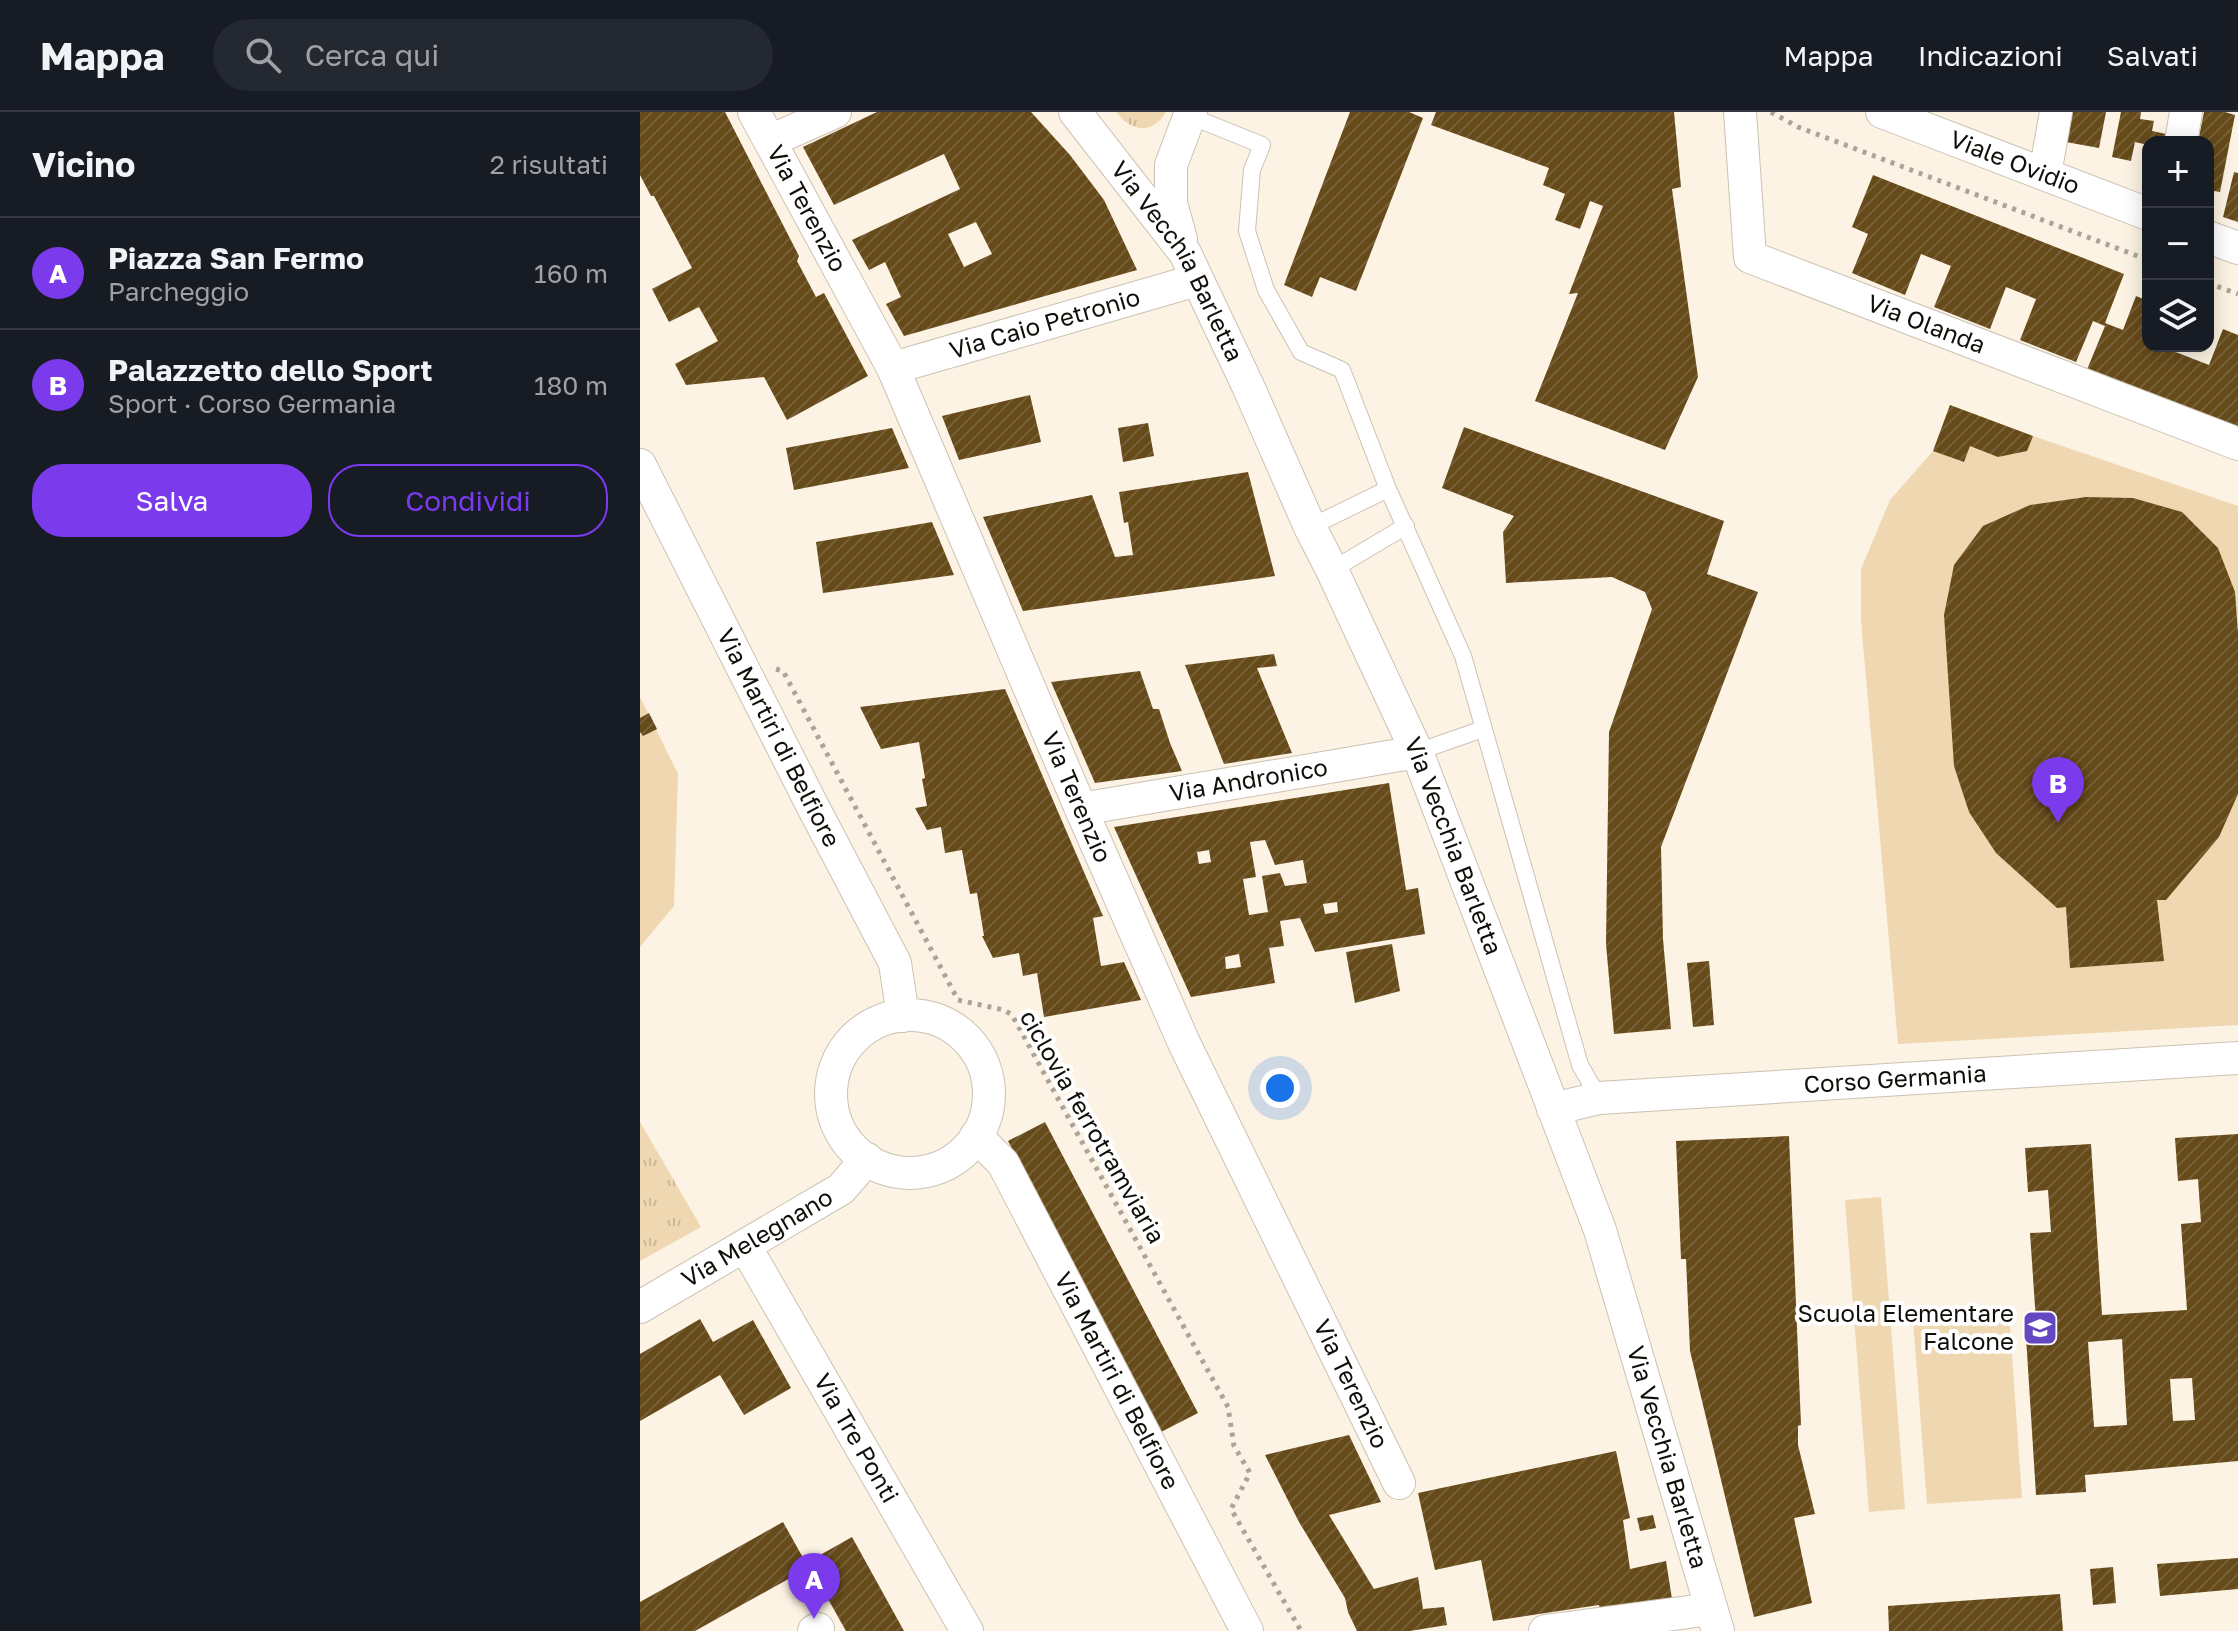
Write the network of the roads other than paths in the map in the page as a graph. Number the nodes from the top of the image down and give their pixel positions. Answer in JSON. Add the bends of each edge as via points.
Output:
{"nodes":[{"id":1,"x":754,"y":112,"type":"edge"},
{"id":2,"x":835,"y":112,"type":"edge"},
{"id":3,"x":1075,"y":112,"type":"edge"},
{"id":4,"x":1740,"y":112,"type":"edge"},
{"id":5,"x":1882,"y":112,"type":"edge"},
{"id":6,"x":2056,"y":112,"type":"edge"},
{"id":7,"x":2186,"y":112,"type":"edge"},
{"id":8,"x":1190,"y":114,"type":"edge"},
{"id":9,"x":1926,"y":120,"type":"edge"},
{"id":10,"x":2182,"y":136,"type":"edge"},
{"id":11,"x":770,"y":141,"type":"junction"},
{"id":12,"x":2045,"y":174,"type":"junction"},
{"id":13,"x":2142,"y":212,"type":"edge"},
{"id":14,"x":2214,"y":239,"type":"edge"},
{"id":15,"x":2238,"y":248,"type":"edge"},
{"id":16,"x":1191,"y":267,"type":"junction"},
{"id":17,"x":893,"y":368,"type":"junction"},
{"id":18,"x":2238,"y":444,"type":"edge"},
{"id":19,"x":640,"y":465,"type":"edge"},
{"id":20,"x":1388,"y":489,"type":"junction"},
{"id":21,"x":1406,"y":526,"type":"junction"},
{"id":22,"x":1310,"y":527,"type":"junction"},
{"id":23,"x":1332,"y":570,"type":"junction"},
{"id":24,"x":1483,"y":729,"type":"junction"},
{"id":25,"x":1417,"y":752,"type":"junction"},
{"id":26,"x":1081,"y":809,"type":"junction"},
{"id":27,"x":903,"y":1016,"type":"junction"},
{"id":28,"x":2238,"y":1058,"type":"edge"},
{"id":29,"x":1599,"y":1098,"type":"junction"},
{"id":30,"x":1553,"y":1109,"type":"junction"},
{"id":31,"x":976,"y":1136,"type":"junction"},
{"id":32,"x":867,"y":1159,"type":"junction"},
{"id":33,"x":745,"y":1246,"type":"junction"},
{"id":34,"x":640,"y":1307,"type":"edge"},
{"id":35,"x":1399,"y":1483,"type":"dead end"},
{"id":36,"x":1714,"y":1620,"type":"edge"},
{"id":37,"x":967,"y":1631,"type":"edge"},
{"id":38,"x":1247,"y":1631,"type":"edge"},
{"id":39,"x":1545,"y":1631,"type":"edge"}],
"edges":[{"from":1,"to":11,"type":"street","name":"Via Terenzio"},
{"from":2,"to":11,"type":"street"},
{"from":3,"to":16,"type":"street","name":"Via Vecchia Barletta"},
{"from":4,"to":18,"type":"street","name":"Via Olanda","via":[[1750,257]]},
{"from":5,"to":9,"type":"street","name":"Viale Ovidio"},
{"from":6,"to":12,"type":"street"},
{"from":7,"to":10,"type":"street"},
{"from":8,"to":16,"type":"street","via":[[1171,165],[1171,203]]},
{"from":8,"to":20,"type":"lane","via":[[1262,145],[1252,170],[1247,231],[1266,290],[1301,352],[1342,370]]},
{"from":9,"to":12,"type":"street","name":"Viale Ovidio"},
{"from":11,"to":17,"type":"street","name":"Via Terenzio"},
{"from":12,"to":13,"type":"street","name":"Viale Ovidio"},
{"from":14,"to":15,"type":"street"},
{"from":16,"to":17,"type":"street","name":"Via Caio Petronio"},
{"from":16,"to":22,"type":"street","name":"Via Vecchia Barletta"},
{"from":17,"to":26,"type":"street","name":"Via Terenzio"},
{"from":19,"to":27,"type":"street","name":"Via Martiri di Belfiore","via":[[895,963]]},
{"from":20,"to":21,"type":"lane"},
{"from":20,"to":22,"type":"lane"},
{"from":21,"to":23,"type":"lane"},
{"from":21,"to":24,"type":"lane","via":[[1463,656]]},
{"from":22,"to":23,"type":"street","name":"Via Vecchia Barletta"},
{"from":23,"to":25,"type":"street","name":"Via Vecchia Barletta"},
{"from":24,"to":25,"type":"lane"},
{"from":24,"to":29,"type":"lane","via":[[1580,1065]]},
{"from":25,"to":26,"type":"street","name":"Via Andronico"},
{"from":25,"to":30,"type":"street","name":"Via Vecchia Barletta"},
{"from":26,"to":35,"type":"street","name":"Via Terenzio","via":[[1185,1045]]},
{"from":27,"to":31,"type":"street","via":[[945,1022],[970,1041],[986,1068],[990,1099]]},
{"from":27,"to":32,"type":"street","via":[[884,1018],[857,1034],[838,1059],[830,1089],[834,1119],[850,1146]]},
{"from":28,"to":29,"type":"street","name":"Corso Germania"},
{"from":29,"to":30,"type":"street","name":"Corso Germania"},
{"from":30,"to":36,"type":"street","name":"Via Vecchia Barletta","via":[[1600,1230]]},
{"from":31,"to":32,"type":"street","via":[[963,1153],[936,1169],[905,1173]]},
{"from":31,"to":38,"type":"street","name":"Via Martiri di Belfiore","via":[[1003,1163]]},
{"from":32,"to":33,"type":"street","name":"Via Melegnano","via":[[841,1189]]},
{"from":33,"to":34,"type":"street","name":"Via Melegnano"},
{"from":33,"to":37,"type":"street","name":"Via Tre Ponti"},
{"from":36,"to":39,"type":"street"}]}
